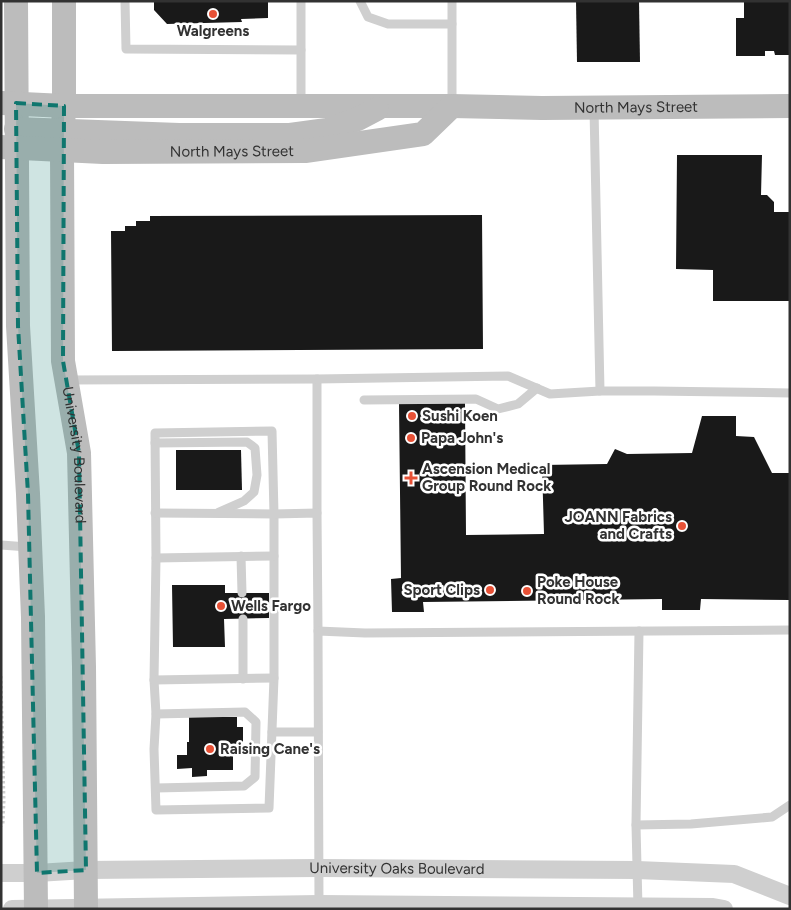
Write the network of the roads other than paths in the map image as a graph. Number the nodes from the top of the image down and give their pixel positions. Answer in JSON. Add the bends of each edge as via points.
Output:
{"nodes":[{"id":1,"x":16,"y":1,"type":"edge"},
{"id":2,"x":64,"y":1,"type":"edge"},
{"id":3,"x":125,"y":1,"type":"edge"},
{"id":4,"x":301,"y":1,"type":"edge"},
{"id":5,"x":360,"y":1,"type":"edge"},
{"id":6,"x":452,"y":1,"type":"edge"},
{"id":7,"x":452,"y":24,"type":"junction"},
{"id":8,"x":301,"y":50,"type":"junction"},
{"id":9,"x":8,"y":103,"type":"edge"},
{"id":10,"x":64,"y":106,"type":"junction"},
{"id":11,"x":301,"y":106,"type":"junction"},
{"id":12,"x":383,"y":106,"type":"junction"},
{"id":13,"x":452,"y":106,"type":"junction"},
{"id":14,"x":790,"y":106,"type":"edge"},
{"id":15,"x":594,"y":108,"type":"junction"},
{"id":16,"x":63,"y":140,"type":"junction"},
{"id":17,"x":11,"y":141,"type":"edge"},
{"id":18,"x":316,"y":379,"type":"junction"},
{"id":19,"x":66,"y":380,"type":"junction"},
{"id":20,"x":538,"y":388,"type":"junction"},
{"id":21,"x":600,"y":391,"type":"junction"},
{"id":22,"x":790,"y":393,"type":"edge"},
{"id":23,"x":364,"y":400,"type":"dead end"},
{"id":24,"x":155,"y":443,"type":"junction"},
{"id":25,"x":155,"y":513,"type":"junction"},
{"id":26,"x":317,"y":513,"type":"junction"},
{"id":27,"x":214,"y":514,"type":"junction"},
{"id":28,"x":274,"y":514,"type":"junction"},
{"id":29,"x":1,"y":545,"type":"edge"},
{"id":30,"x":30,"y":547,"type":"junction"},
{"id":31,"x":241,"y":556,"type":"junction"},
{"id":32,"x":274,"y":556,"type":"junction"},
{"id":33,"x":156,"y":558,"type":"junction"},
{"id":34,"x":242,"y":593,"type":"dead end"},
{"id":35,"x":243,"y":619,"type":"dead end"},
{"id":36,"x":790,"y":630,"type":"edge"},
{"id":37,"x":318,"y":631,"type":"junction"},
{"id":38,"x":639,"y":631,"type":"junction"},
{"id":39,"x":274,"y":678,"type":"junction"},
{"id":40,"x":243,"y":679,"type":"junction"},
{"id":41,"x":154,"y":680,"type":"junction"},
{"id":42,"x":156,"y":714,"type":"junction"},
{"id":43,"x":272,"y":732,"type":"junction"},
{"id":44,"x":318,"y":732,"type":"junction"},
{"id":45,"x":156,"y":788,"type":"junction"},
{"id":46,"x":790,"y":805,"type":"edge"},
{"id":47,"x":636,"y":824,"type":"junction"},
{"id":48,"x":319,"y":868,"type":"junction"},
{"id":49,"x":86,"y":870,"type":"junction"},
{"id":50,"x":637,"y":870,"type":"junction"},
{"id":51,"x":1,"y":873,"type":"edge"},
{"id":52,"x":37,"y":873,"type":"junction"},
{"id":53,"x":790,"y":896,"type":"edge"},
{"id":54,"x":319,"y":904,"type":"junction"},
{"id":55,"x":638,"y":907,"type":"edge"},
{"id":56,"x":36,"y":908,"type":"edge"},
{"id":57,"x":86,"y":908,"type":"edge"},
{"id":58,"x":1,"y":909,"type":"edge"},
{"id":59,"x":11,"y":909,"type":"edge"},
{"id":60,"x":724,"y":909,"type":"edge"}],
"edges":[{"from":1,"to":9,"type":"main road"},
{"from":2,"to":10,"type":"main road","name":"University Boulevard"},
{"from":3,"to":8,"type":"lane","via":[[126,49]]},
{"from":4,"to":8,"type":"lane"},
{"from":5,"to":7,"type":"lane","via":[[368,17],[388,24]]},
{"from":6,"to":7,"type":"lane"},
{"from":7,"to":13,"type":"lane"},
{"from":8,"to":11,"type":"lane"},
{"from":9,"to":10,"type":"main road","name":"North Mays Street"},
{"from":9,"to":17,"type":"main road"},
{"from":10,"to":11,"type":"main road","name":"North Mays Street"},
{"from":10,"to":16,"type":"main road","name":"University Boulevard"},
{"from":11,"to":12,"type":"main road","name":"North Mays Street"},
{"from":12,"to":13,"type":"main road","name":"North Mays Street"},
{"from":12,"to":16,"type":"main road","name":"North Mays Street","via":[[327,130],[290,135]]},
{"from":13,"to":15,"type":"main road","name":"North Mays Street"},
{"from":13,"to":16,"type":"main road","name":"North Mays Street","via":[[423,134],[305,151],[103,152]]},
{"from":14,"to":15,"type":"main road","name":"North Mays Street"},
{"from":15,"to":21,"type":"lane"},
{"from":16,"to":17,"type":"main road","name":"North Mays Street"},
{"from":16,"to":19,"type":"main road","name":"University Boulevard","via":[[62,361]]},
{"from":17,"to":30,"type":"main road","via":[[14,325]]},
{"from":18,"to":19,"type":"lane"},
{"from":18,"to":20,"type":"lane","via":[[508,376]]},
{"from":18,"to":26,"type":"lane"},
{"from":19,"to":49,"type":"main road","name":"University Boulevard","via":[[79,453]]},
{"from":20,"to":21,"type":"lane","via":[[550,394]]},
{"from":20,"to":23,"type":"lane","via":[[518,404],[498,408],[476,399]]},
{"from":21,"to":22,"type":"lane"},
{"from":24,"to":25,"type":"lane"},
{"from":24,"to":27,"type":"lane","via":[[247,442],[255,448],[257,475],[254,492],[244,501]]},
{"from":24,"to":28,"type":"lane","via":[[155,433],[272,431]]},
{"from":25,"to":27,"type":"lane"},
{"from":25,"to":33,"type":"lane"},
{"from":26,"to":28,"type":"lane"},
{"from":26,"to":37,"type":"lane"},
{"from":27,"to":28,"type":"lane"},
{"from":28,"to":32,"type":"lane"},
{"from":29,"to":30,"type":"lane"},
{"from":30,"to":52,"type":"main road"},
{"from":31,"to":32,"type":"lane"},
{"from":31,"to":33,"type":"lane"},
{"from":31,"to":34,"type":"lane"},
{"from":32,"to":39,"type":"lane"},
{"from":33,"to":41,"type":"lane"},
{"from":35,"to":40,"type":"lane"},
{"from":36,"to":38,"type":"lane"},
{"from":37,"to":38,"type":"lane"},
{"from":37,"to":44,"type":"lane"},
{"from":38,"to":47,"type":"lane"},
{"from":39,"to":40,"type":"lane"},
{"from":39,"to":43,"type":"lane"},
{"from":40,"to":41,"type":"lane"},
{"from":41,"to":42,"type":"lane"},
{"from":42,"to":45,"type":"lane"},
{"from":42,"to":45,"type":"lane","via":[[245,712],[256,722],[256,777],[244,786]]},
{"from":43,"to":44,"type":"lane"},
{"from":43,"to":45,"type":"lane","via":[[269,808],[156,810]]},
{"from":44,"to":48,"type":"lane"},
{"from":46,"to":47,"type":"lane","via":[[772,817],[691,824]]},
{"from":47,"to":50,"type":"lane"},
{"from":48,"to":49,"type":"street","name":"University Oaks Boulevard"},
{"from":48,"to":50,"type":"street","name":"University Oaks Boulevard"},
{"from":48,"to":54,"type":"lane"},
{"from":49,"to":52,"type":"street","name":"University Oaks Boulevard"},
{"from":49,"to":57,"type":"main road","name":"University Boulevard"},
{"from":50,"to":53,"type":"street","name":"University Oaks Boulevard","via":[[734,874]]},
{"from":50,"to":55,"type":"lane"},
{"from":51,"to":52,"type":"street","name":"University Oaks Boulevard"},
{"from":52,"to":56,"type":"main road"},
{"from":54,"to":55,"type":"street"},
{"from":54,"to":57,"type":"street"},
{"from":55,"to":60,"type":"street"},
{"from":56,"to":57,"type":"street"},
{"from":56,"to":59,"type":"street"},
{"from":58,"to":59,"type":"street"}]}
